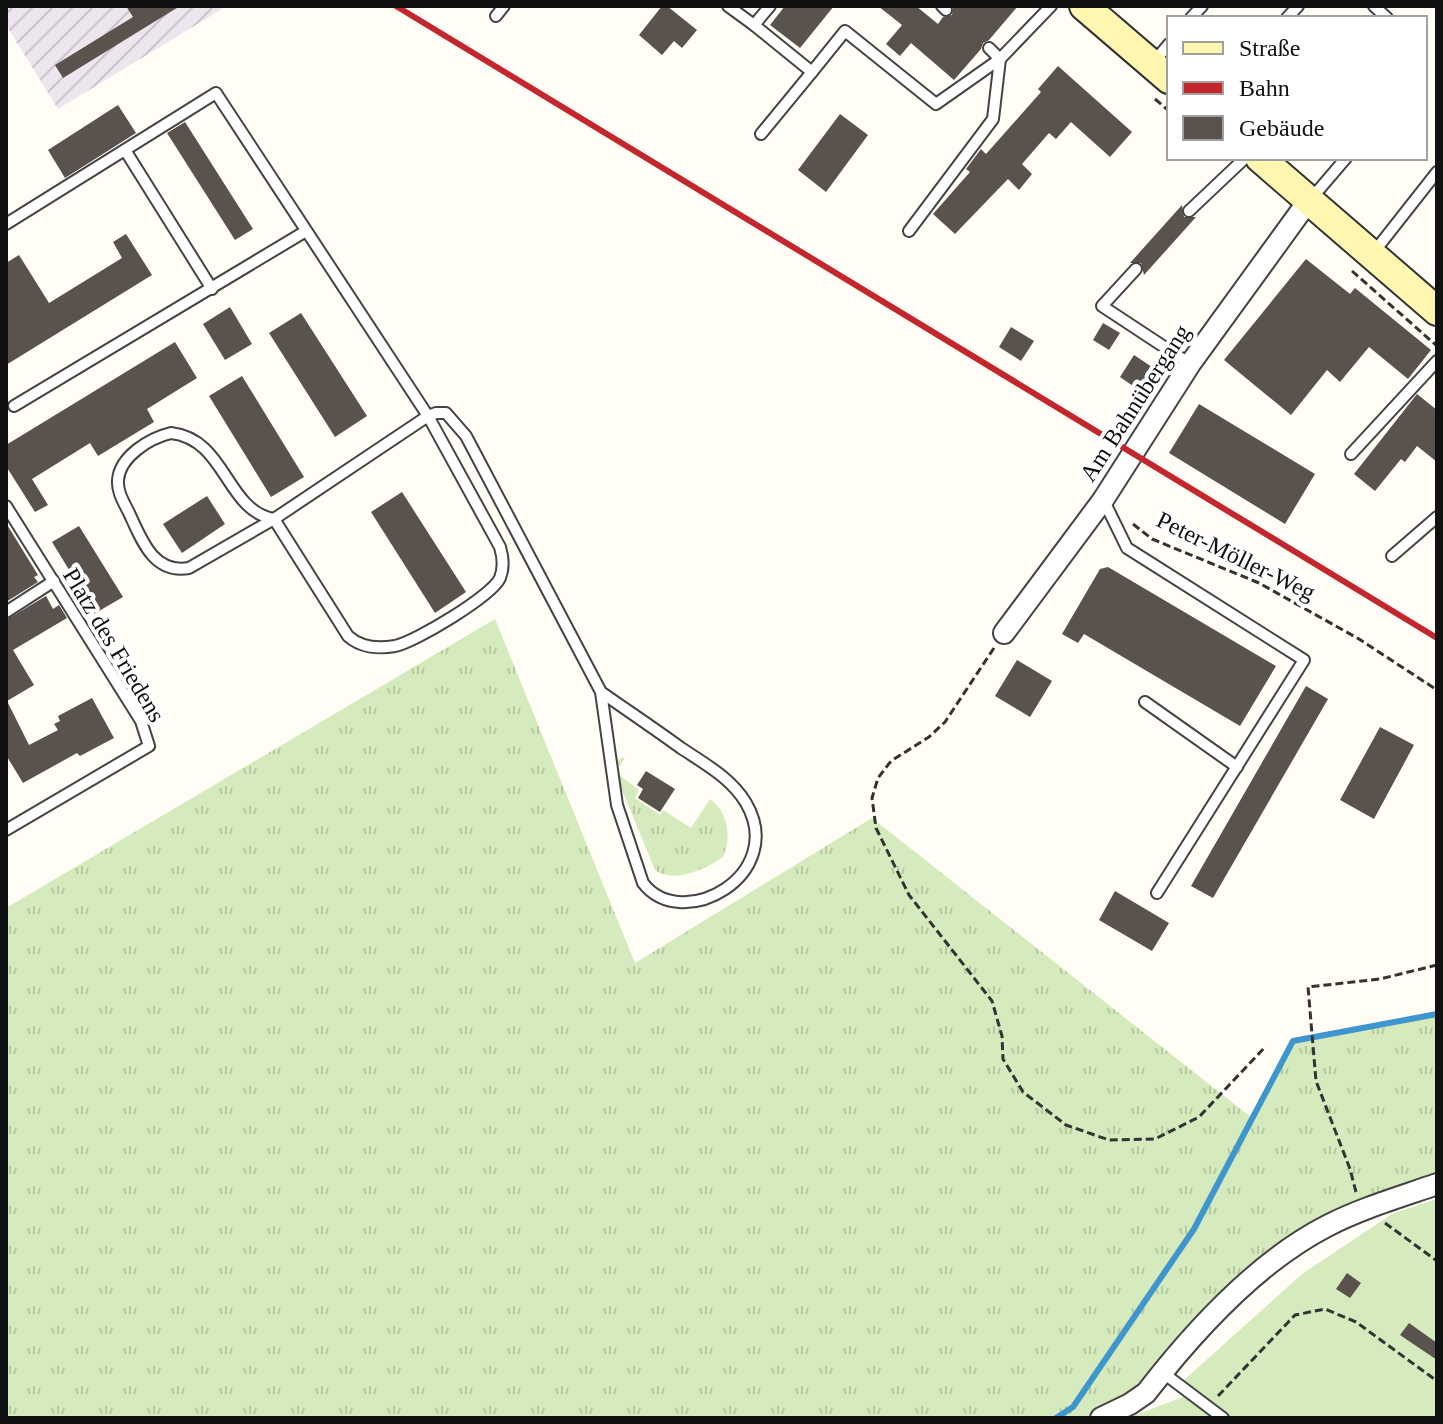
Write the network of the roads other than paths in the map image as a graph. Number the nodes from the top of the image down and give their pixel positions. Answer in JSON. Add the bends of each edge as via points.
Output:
{"nodes":[{"id":1,"x":504,"y":6,"type":"edge"},
{"id":2,"x":728,"y":6,"type":"edge"},
{"id":3,"x":770,"y":6,"type":"edge"},
{"id":4,"x":1051,"y":6,"type":"edge"},
{"id":5,"x":1084,"y":6,"type":"edge"},
{"id":6,"x":496,"y":16,"type":"dead end"},
{"id":7,"x":754,"y":25,"type":"junction"},
{"id":8,"x":989,"y":48,"type":"dead end"},
{"id":9,"x":1000,"y":59,"type":"junction"},
{"id":10,"x":1163,"y":63,"type":"edge"},
{"id":11,"x":812,"y":72,"type":"junction"},
{"id":12,"x":761,"y":134,"type":"dead end"},
{"id":13,"x":125,"y":150,"type":"junction"},
{"id":14,"x":1243,"y":160,"type":"edge"},
{"id":15,"x":1262,"y":160,"type":"edge"},
{"id":16,"x":1344,"y":160,"type":"edge"},
{"id":17,"x":1437,"y":172,"type":"edge"},
{"id":18,"x":1309,"y":200,"type":"junction"},
{"id":19,"x":1189,"y":211,"type":"dead end"},
{"id":20,"x":6,"y":224,"type":"edge"},
{"id":21,"x":306,"y":231,"type":"junction"},
{"id":22,"x":909,"y":231,"type":"dead end"},
{"id":23,"x":1372,"y":255,"type":"junction"},
{"id":24,"x":1136,"y":269,"type":"dead end"},
{"id":25,"x":212,"y":289,"type":"junction"},
{"id":26,"x":1437,"y":311,"type":"edge"},
{"id":27,"x":1437,"y":361,"type":"edge"},
{"id":28,"x":1190,"y":364,"type":"junction"},
{"id":29,"x":14,"y":406,"type":"dead end"},
{"id":30,"x":428,"y":416,"type":"junction"},
{"id":31,"x":1351,"y":454,"type":"dead end"},
{"id":32,"x":1103,"y":500,"type":"junction"},
{"id":33,"x":6,"y":506,"type":"edge"},
{"id":34,"x":1437,"y":517,"type":"edge"},
{"id":35,"x":274,"y":519,"type":"junction"},
{"id":36,"x":1392,"y":556,"type":"dead end"},
{"id":37,"x":54,"y":581,"type":"junction"},
{"id":38,"x":6,"y":612,"type":"edge"},
{"id":39,"x":1004,"y":633,"type":"road end"},
{"id":40,"x":601,"y":692,"type":"junction"},
{"id":41,"x":1145,"y":702,"type":"dead end"},
{"id":42,"x":1237,"y":767,"type":"junction"},
{"id":43,"x":6,"y":830,"type":"edge"},
{"id":44,"x":1157,"y":893,"type":"dead end"},
{"id":45,"x":1437,"y":1184,"type":"edge"},
{"id":46,"x":1162,"y":1372,"type":"junction"},
{"id":47,"x":1101,"y":1418,"type":"edge"},
{"id":48,"x":1223,"y":1418,"type":"edge"}],
"edges":[{"from":1,"to":6,"type":"lane"},
{"from":2,"to":7,"type":"lane"},
{"from":3,"to":7,"type":"lane"},
{"from":4,"to":9,"type":"lane"},
{"from":5,"to":10,"type":"main road"},
{"from":7,"to":11,"type":"lane"},
{"from":8,"to":9,"type":"lane"},
{"from":9,"to":11,"type":"lane","via":[[936,104],[845,31]]},
{"from":9,"to":22,"type":"lane","via":[[993,119]]},
{"from":11,"to":12,"type":"lane"},
{"from":13,"to":20,"type":"lane"},
{"from":13,"to":21,"type":"lane","via":[[216,93]]},
{"from":13,"to":25,"type":"lane"},
{"from":14,"to":19,"type":"lane"},
{"from":15,"to":18,"type":"main road"},
{"from":16,"to":18,"type":"lane"},
{"from":17,"to":23,"type":"lane"},
{"from":18,"to":23,"type":"main road"},
{"from":18,"to":28,"type":"street","name":"Am Bahnübergang"},
{"from":21,"to":25,"type":"lane"},
{"from":21,"to":30,"type":"lane"},
{"from":23,"to":26,"type":"main road"},
{"from":24,"to":28,"type":"lane","via":[[1102,306]]},
{"from":25,"to":29,"type":"lane"},
{"from":27,"to":31,"type":"lane"},
{"from":28,"to":32,"type":"street","name":"Am Bahnübergang"},
{"from":30,"to":35,"type":"lane"},
{"from":30,"to":35,"type":"lane","via":[[500,547],[500,579],[486,595],[402,644],[358,644]]},
{"from":30,"to":40,"type":"lane","via":[[448,415],[466,436]]},
{"from":32,"to":39,"type":"street","name":"Am Bahnübergang"},
{"from":32,"to":42,"type":"lane","via":[[1127,548],[1304,660]]},
{"from":33,"to":37,"type":"lane","name":"Platz des Friedens"},
{"from":34,"to":36,"type":"lane"},
{"from":35,"to":35,"type":"lane","via":[[250,507],[204,448],[181,434],[146,443],[120,473],[119,494],[146,547],[165,566],[189,568]]},
{"from":37,"to":38,"type":"lane"},
{"from":37,"to":43,"type":"lane","name":"Platz des Friedens","via":[[141,721],[149,746]]},
{"from":40,"to":40,"type":"lane","via":[[617,805],[643,883],[664,899],[681,901],[707,897],[733,884],[749,865],[755,841],[751,815],[741,797],[724,778]]},
{"from":41,"to":42,"type":"lane"},
{"from":42,"to":44,"type":"lane"},
{"from":45,"to":46,"type":"street","via":[[1366,1209],[1288,1251],[1226,1302]]},
{"from":46,"to":47,"type":"street","via":[[1146,1393]]},
{"from":46,"to":48,"type":"lane"}]}
